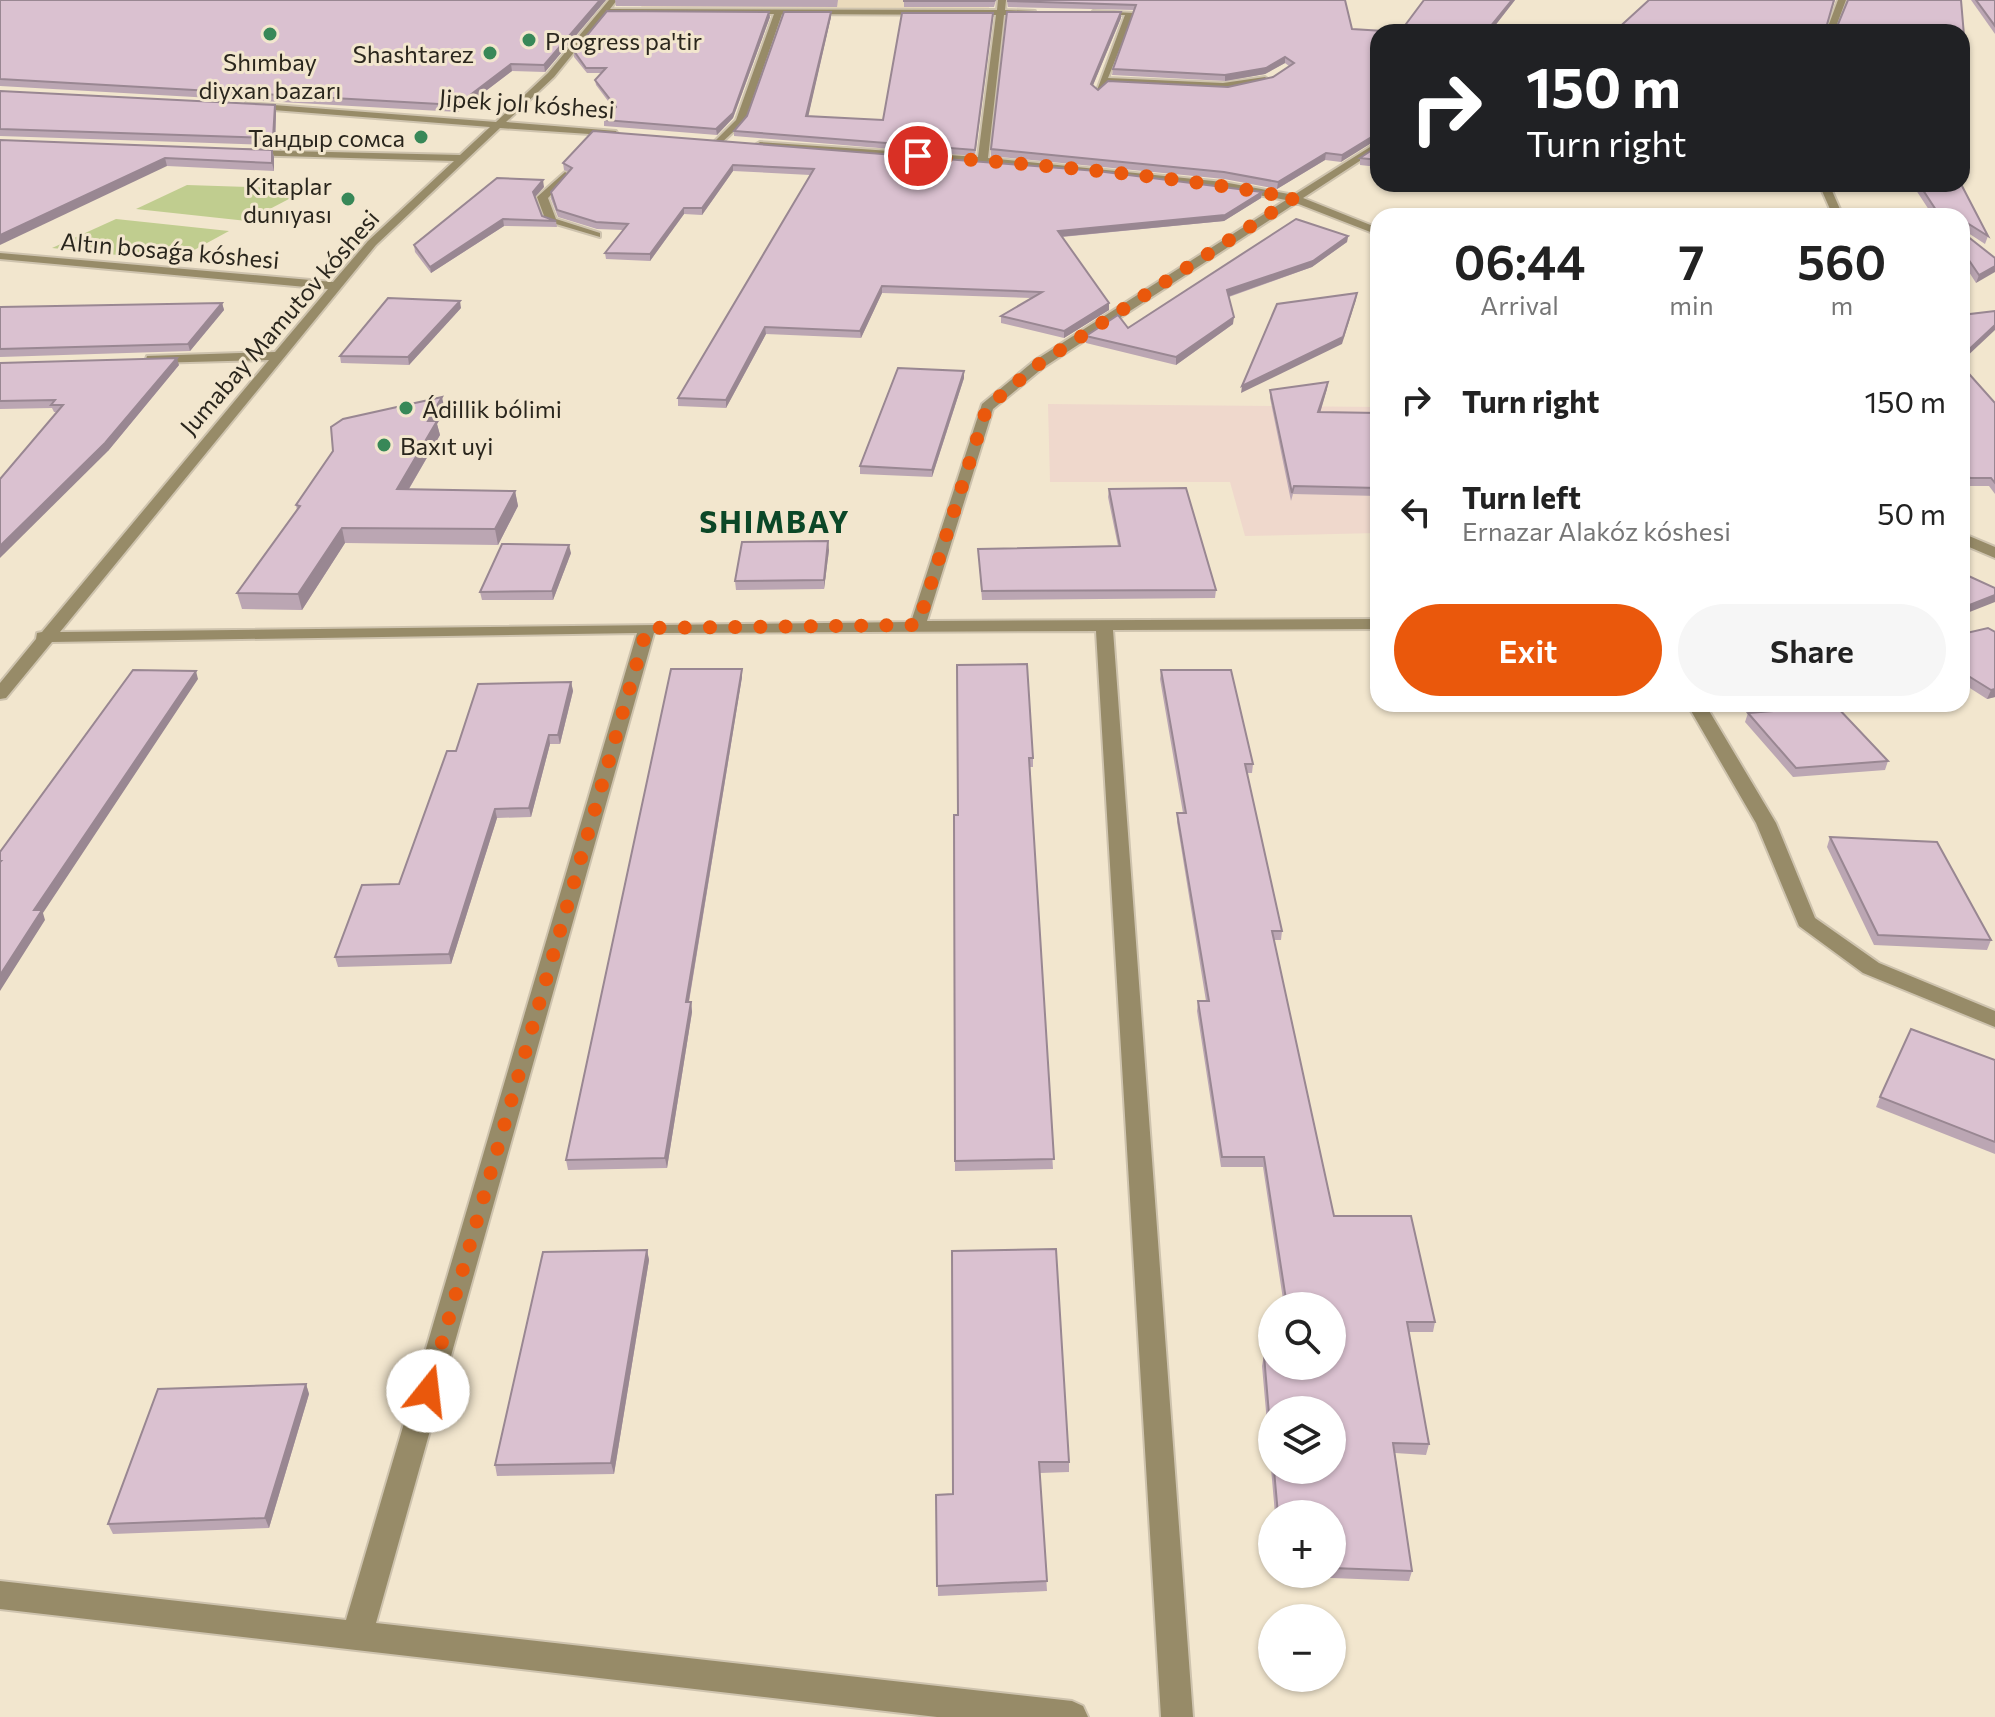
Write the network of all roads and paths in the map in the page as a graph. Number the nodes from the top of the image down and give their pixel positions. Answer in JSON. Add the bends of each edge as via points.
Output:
{"nodes":[{"id":1,"x":1002,"y":0,"type":"edge"},
{"id":2,"x":1842,"y":0,"type":"edge"},
{"id":3,"x":608,"y":6,"type":"edge"},
{"id":4,"x":779,"y":12,"type":"junction"},
{"id":5,"x":1000,"y":13,"type":"junction"},
{"id":6,"x":1044,"y":13,"type":"edge"},
{"id":7,"x":1087,"y":13,"type":"edge"},
{"id":8,"x":1833,"y":24,"type":"edge"},
{"id":9,"x":1275,"y":77,"type":"edge"},
{"id":10,"x":1106,"y":81,"type":"junction"},
{"id":11,"x":1099,"y":91,"type":"edge"},
{"id":12,"x":233,"y":104,"type":"edge"},
{"id":13,"x":500,"y":125,"type":"junction"},
{"id":14,"x":625,"y":135,"type":"edge"},
{"id":15,"x":703,"y":141,"type":"edge"},
{"id":16,"x":719,"y":142,"type":"junction"},
{"id":17,"x":734,"y":143,"type":"edge"},
{"id":18,"x":749,"y":144,"type":"edge"},
{"id":19,"x":1370,"y":150,"type":"edge"},
{"id":20,"x":236,"y":151,"type":"edge"},
{"id":21,"x":462,"y":158,"type":"junction"},
{"id":22,"x":983,"y":160,"type":"junction"},
{"id":23,"x":565,"y":175,"type":"edge"},
{"id":24,"x":1294,"y":198,"type":"junction"},
{"id":25,"x":1370,"y":229,"type":"edge"},
{"id":26,"x":596,"y":235,"type":"edge"},
{"id":27,"x":0,"y":256,"type":"edge"},
{"id":28,"x":337,"y":286,"type":"junction"},
{"id":29,"x":276,"y":356,"type":"junction"},
{"id":30,"x":140,"y":359,"type":"edge"},
{"id":31,"x":1970,"y":542,"type":"edge"},
{"id":32,"x":1995,"y":553,"type":"edge"},
{"id":33,"x":1370,"y":624,"type":"edge"},
{"id":34,"x":918,"y":625,"type":"junction"},
{"id":35,"x":1104,"y":625,"type":"junction"},
{"id":36,"x":647,"y":628,"type":"junction"},
{"id":37,"x":43,"y":637,"type":"junction"},
{"id":38,"x":0,"y":694,"type":"edge"},
{"id":39,"x":1701,"y":712,"type":"edge"},
{"id":40,"x":1995,"y":1020,"type":"edge"},
{"id":41,"x":0,"y":1595,"type":"edge"},
{"id":42,"x":357,"y":1635,"type":"junction"},
{"id":43,"x":1072,"y":1717,"type":"edge"},
{"id":44,"x":1177,"y":1717,"type":"edge"}],
"edges":[{"from":1,"to":5,"type":"street"},
{"from":2,"to":8,"type":"street"},
{"from":3,"to":4,"type":"street"},
{"from":3,"to":13,"type":"street","name":"Jumabay Mamutov kóshesi","via":[[551,75]]},
{"from":4,"to":5,"type":"street"},
{"from":4,"to":16,"type":"street","via":[[740,121]]},
{"from":5,"to":6,"type":"street"},
{"from":5,"to":22,"type":"street"},
{"from":7,"to":10,"type":"street","via":[[1130,13]]},
{"from":9,"to":10,"type":"street","via":[[1223,86]]},
{"from":10,"to":11,"type":"street"},
{"from":12,"to":13,"type":"street","name":"Jipek jolı kóshesi"},
{"from":13,"to":14,"type":"street","name":"Jipek jolı kóshesi"},
{"from":13,"to":21,"type":"street","name":"Jumabay Mamutov kóshesi"},
{"from":15,"to":16,"type":"street"},
{"from":16,"to":17,"type":"street"},
{"from":18,"to":22,"type":"street"},
{"from":19,"to":24,"type":"street"},
{"from":20,"to":21,"type":"street"},
{"from":21,"to":28,"type":"street","name":"Jumabay Mamutov kóshesi","via":[[372,243]]},
{"from":22,"to":24,"type":"street","via":[[1223,185]]},
{"from":23,"to":26,"type":"street","via":[[542,197],[551,221]]},
{"from":24,"to":25,"type":"street"},
{"from":24,"to":34,"type":"street","via":[[1039,364],[987,407]]},
{"from":27,"to":28,"type":"street","name":"Altın bosaǵa kóshesi"},
{"from":28,"to":29,"type":"street","name":"Jumabay Mamutov kóshesi"},
{"from":29,"to":30,"type":"street"},
{"from":29,"to":37,"type":"street","name":"Jumabay Mamutov kóshesi"},
{"from":31,"to":32,"type":"street"},
{"from":33,"to":35,"type":"street"},
{"from":34,"to":35,"type":"street"},
{"from":34,"to":36,"type":"street"},
{"from":35,"to":44,"type":"street"},
{"from":36,"to":37,"type":"street"},
{"from":36,"to":42,"type":"street"},
{"from":37,"to":38,"type":"street","name":"Jumabay Mamutov kóshesi"},
{"from":39,"to":40,"type":"street","via":[[1766,823],[1806,921],[1871,968]]},
{"from":41,"to":42,"type":"street"},
{"from":42,"to":43,"type":"street"}]}
